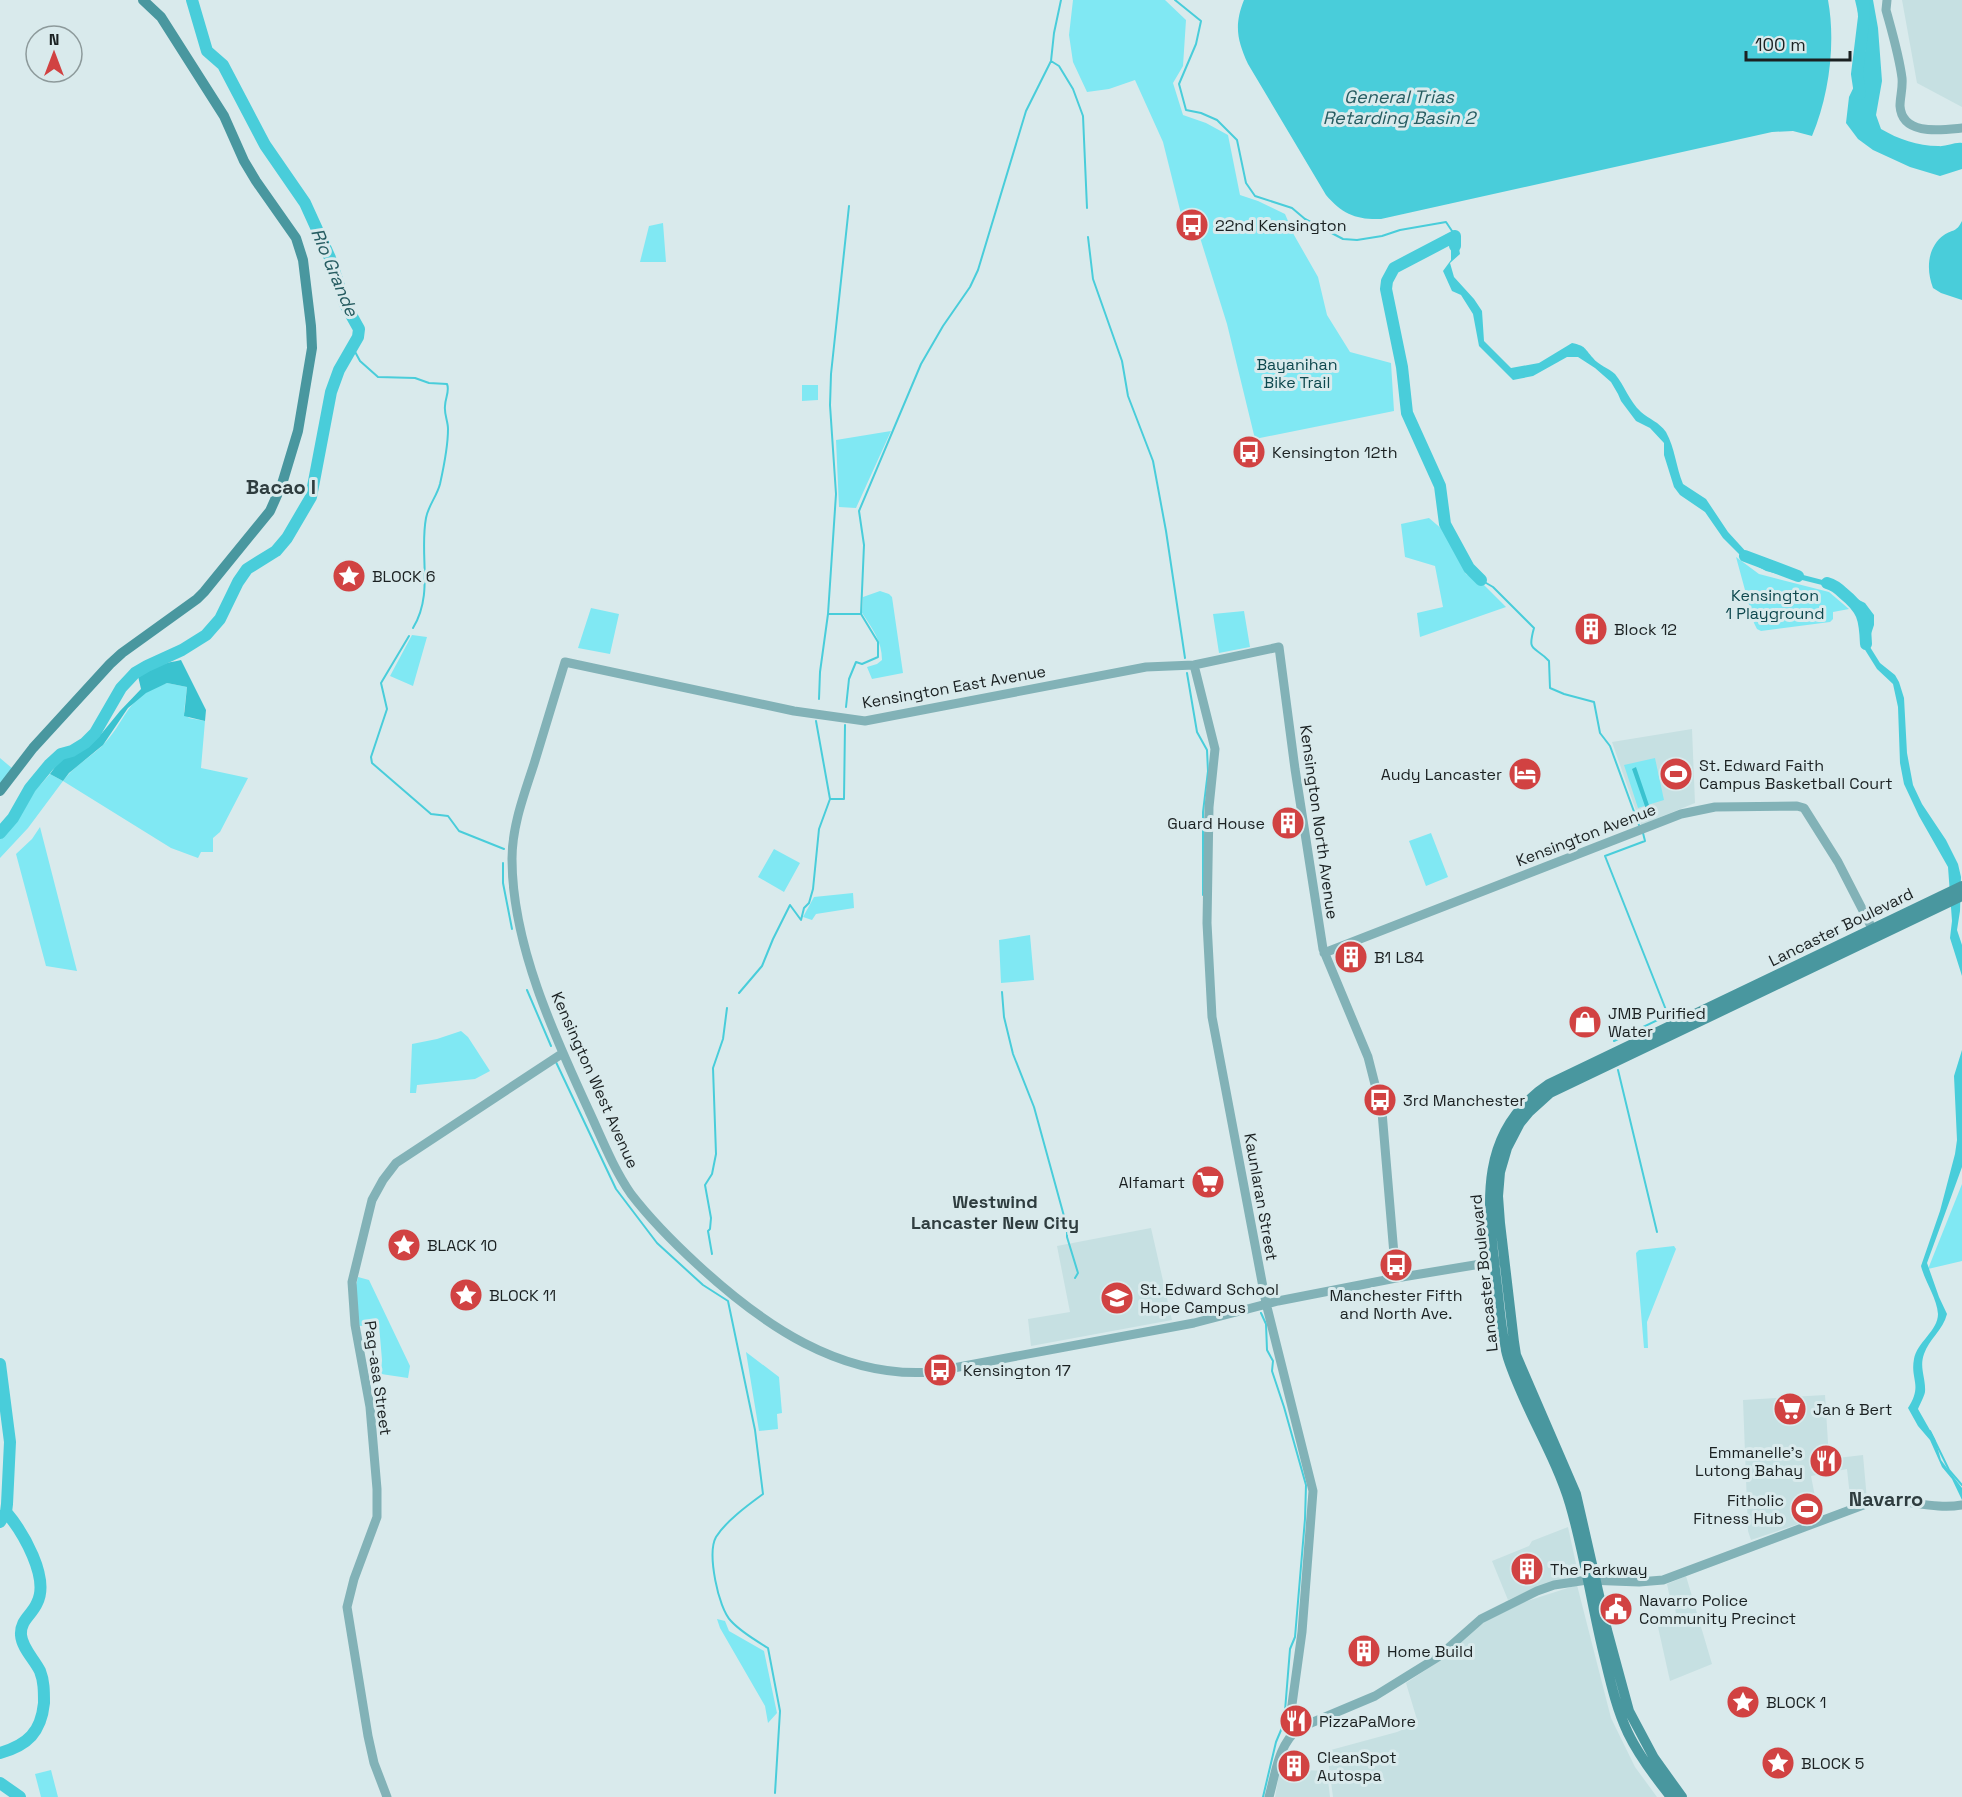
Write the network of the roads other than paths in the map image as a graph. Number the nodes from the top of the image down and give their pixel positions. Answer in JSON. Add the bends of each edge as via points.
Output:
{"nodes":[{"id":1,"x":143,"y":0,"type":"edge"},
{"id":2,"x":1887,"y":0,"type":"edge"},
{"id":3,"x":1962,"y":128,"type":"edge"},
{"id":4,"x":1279,"y":647,"type":"joint"},
{"id":5,"x":565,"y":662,"type":"joint"},
{"id":6,"x":1189,"y":665,"type":"junction"},
{"id":7,"x":0,"y":791,"type":"edge"},
{"id":8,"x":1962,"y":886,"type":"edge"},
{"id":9,"x":1962,"y":896,"type":"edge"},
{"id":10,"x":1949,"y":897,"type":"junction"},
{"id":11,"x":1874,"y":933,"type":"junction"},
{"id":12,"x":1324,"y":953,"type":"junction"},
{"id":13,"x":563,"y":1053,"type":"junction"},
{"id":14,"x":1499,"y":1261,"type":"junction"},
{"id":15,"x":1396,"y":1278,"type":"junction"},
{"id":16,"x":1266,"y":1303,"type":"junction"},
{"id":17,"x":1962,"y":1505,"type":"edge"},
{"id":18,"x":1591,"y":1580,"type":"junction"},
{"id":19,"x":1296,"y":1731,"type":"junction"},
{"id":20,"x":387,"y":1797,"type":"edge"},
{"id":21,"x":1269,"y":1797,"type":"edge"},
{"id":22,"x":1671,"y":1797,"type":"edge"},
{"id":23,"x":1682,"y":1797,"type":"edge"}],
"edges":[{"from":1,"to":7,"type":"main road","via":[[161,17],[224,116],[244,160],[300,249],[312,348],[297,431],[275,501],[204,592],[110,664],[33,748]]},
{"from":2,"to":3,"type":"street","via":[[1902,75],[1900,107],[1905,120],[1929,130]]},
{"from":4,"to":6,"type":"street","name":"Kensington East Avenue"},
{"from":4,"to":12,"type":"street","name":"Kensington North Avenue"},
{"from":5,"to":6,"type":"street","name":"Kensington East Avenue","via":[[794,711],[865,721],[1146,667]]},
{"from":5,"to":13,"type":"street","name":"Kensington West Avenue","via":[[516,822],[512,859],[526,950]]},
{"from":6,"to":16,"type":"street","name":"Kaunlaran Street","via":[[1215,749],[1209,807],[1207,922],[1212,1017]]},
{"from":8,"to":10,"type":"main road","name":"Lancaster Boulevard"},
{"from":9,"to":10,"type":"main road","name":"Lancaster Boulevard"},
{"from":10,"to":11,"type":"main road","name":"Lancaster Boulevard"},
{"from":11,"to":12,"type":"street","name":"Kensington Avenue","via":[[1839,862],[1804,808],[1715,807],[1681,814]]},
{"from":11,"to":14,"type":"main road","name":"Lancaster Boulevard","via":[[1539,1091],[1516,1114],[1493,1163],[1490,1184]]},
{"from":12,"to":15,"type":"street","name":"Kensington North Avenue","via":[[1379,1092]]},
{"from":13,"to":16,"type":"street","name":"Kensington West Avenue","via":[[621,1178],[663,1232],[762,1319],[810,1347],[842,1359],[893,1371],[932,1372],[1194,1323]]},
{"from":13,"to":20,"type":"street","name":"Pag-asa Street","via":[[396,1163],[372,1200],[352,1282],[355,1324],[370,1407],[377,1517],[347,1607],[368,1736]]},
{"from":14,"to":15,"type":"street","name":"Kensington West Avenue"},
{"from":14,"to":18,"type":"main road","name":"Lancaster Boulevard","via":[[1516,1355],[1576,1494]]},
{"from":15,"to":16,"type":"street","name":"Kensington West Avenue"},
{"from":16,"to":19,"type":"street","name":"Kaunlaran Street","via":[[1313,1491],[1302,1632],[1290,1719]]},
{"from":17,"to":18,"type":"street","via":[[1945,1508],[1890,1499],[1874,1501],[1663,1580]]},
{"from":18,"to":19,"type":"street","via":[[1537,1591],[1481,1619],[1418,1670],[1375,1696]]},
{"from":18,"to":22,"type":"main road","name":"Lancaster Boulevard","via":[[1620,1714],[1634,1744]]},
{"from":18,"to":23,"type":"main road","name":"Lancaster Boulevard","via":[[1629,1711],[1654,1758]]},
{"from":19,"to":21,"type":"street","via":[[1283,1747]]}]}
